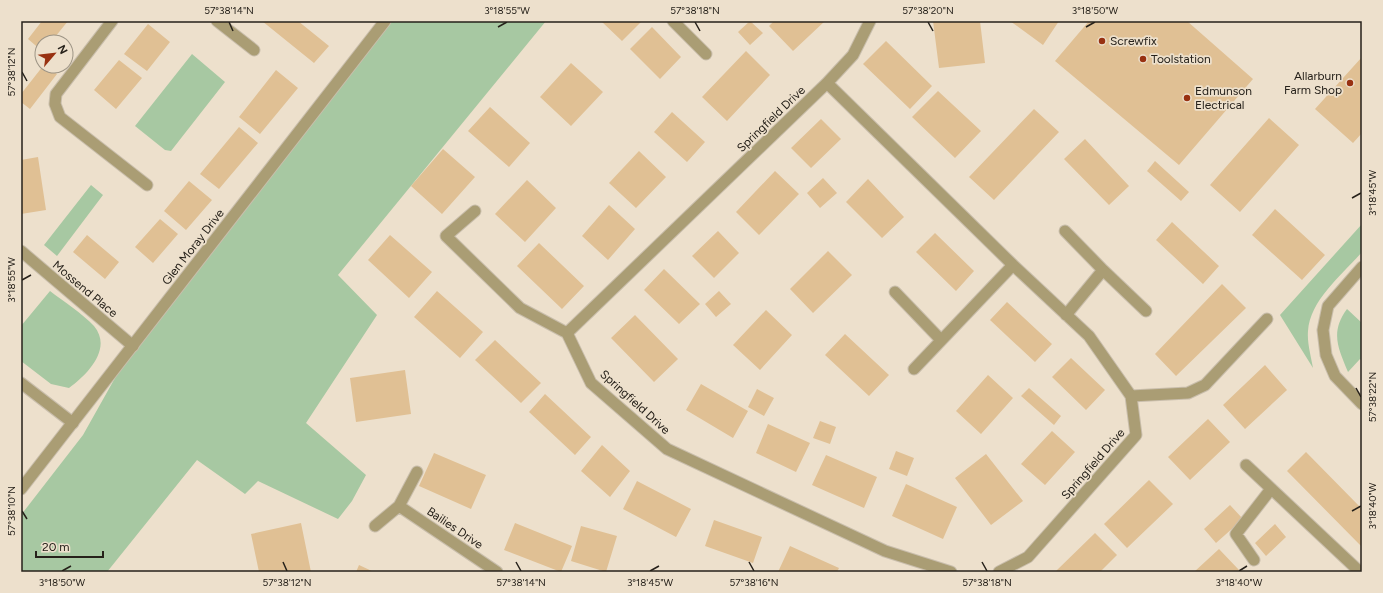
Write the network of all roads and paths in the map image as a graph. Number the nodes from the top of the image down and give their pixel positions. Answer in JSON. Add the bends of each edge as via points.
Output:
{"nodes":[{"id":1,"x":112,"y":21,"type":"edge"},
{"id":2,"x":218,"y":21,"type":"edge"},
{"id":3,"x":386,"y":21,"type":"edge"},
{"id":4,"x":673,"y":21,"type":"edge"},
{"id":5,"x":870,"y":21,"type":"edge"},
{"id":6,"x":254,"y":50,"type":"dead end"},
{"id":7,"x":706,"y":54,"type":"dead end"},
{"id":8,"x":827,"y":83,"type":"junction"},
{"id":9,"x":146,"y":185,"type":"dead end"},
{"id":10,"x":475,"y":210,"type":"dead end"},
{"id":11,"x":1065,"y":230,"type":"dead end"},
{"id":12,"x":21,"y":251,"type":"edge"},
{"id":13,"x":1013,"y":264,"type":"junction"},
{"id":14,"x":1362,"y":267,"type":"edge"},
{"id":15,"x":1103,"y":270,"type":"junction"},
{"id":16,"x":895,"y":292,"type":"dead end"},
{"id":17,"x":1146,"y":310,"type":"dead end"},
{"id":18,"x":1066,"y":315,"type":"junction"},
{"id":19,"x":1267,"y":319,"type":"dead end"},
{"id":20,"x":567,"y":333,"type":"junction"},
{"id":21,"x":941,"y":340,"type":"junction"},
{"id":22,"x":133,"y":346,"type":"junction"},
{"id":23,"x":914,"y":369,"type":"dead end"},
{"id":24,"x":21,"y":383,"type":"edge"},
{"id":25,"x":1131,"y":396,"type":"junction"},
{"id":26,"x":1362,"y":404,"type":"edge"},
{"id":27,"x":73,"y":422,"type":"junction"},
{"id":28,"x":1246,"y":465,"type":"dead end"},
{"id":29,"x":417,"y":472,"type":"dead end"},
{"id":30,"x":1271,"y":489,"type":"junction"},
{"id":31,"x":21,"y":490,"type":"edge"},
{"id":32,"x":399,"y":506,"type":"junction"},
{"id":33,"x":375,"y":526,"type":"dead end"},
{"id":34,"x":1254,"y":560,"type":"dead end"},
{"id":35,"x":497,"y":572,"type":"edge"},
{"id":36,"x":951,"y":572,"type":"edge"},
{"id":37,"x":999,"y":572,"type":"edge"},
{"id":38,"x":1360,"y":572,"type":"edge"}],
"edges":[{"from":1,"to":9,"type":"street","via":[[56,94],[55,104],[60,117]]},
{"from":2,"to":6,"type":"street"},
{"from":3,"to":22,"type":"street","name":"Glen Moray Drive"},
{"from":4,"to":7,"type":"street"},
{"from":5,"to":8,"type":"street","name":"Springfield Drive","via":[[853,55]]},
{"from":8,"to":13,"type":"street","name":"Springfield Drive"},
{"from":8,"to":20,"type":"street","name":"Springfield Drive"},
{"from":10,"to":20,"type":"street","via":[[446,236],[520,308]]},
{"from":11,"to":15,"type":"street"},
{"from":12,"to":22,"type":"street","name":"Mossend Place"},
{"from":13,"to":18,"type":"street","name":"Springfield Drive"},
{"from":13,"to":21,"type":"street"},
{"from":14,"to":26,"type":"street","via":[[1328,306],[1323,330],[1326,355],[1335,376]]},
{"from":15,"to":17,"type":"street"},
{"from":15,"to":18,"type":"street"},
{"from":16,"to":21,"type":"street"},
{"from":18,"to":25,"type":"street","name":"Springfield Drive","via":[[1089,336]]},
{"from":19,"to":25,"type":"street","via":[[1205,385],[1188,393]]},
{"from":20,"to":36,"type":"street","name":"Springfield Drive","via":[[591,383],[667,449],[885,550]]},
{"from":21,"to":23,"type":"street"},
{"from":22,"to":27,"type":"street","name":"Glen Moray Drive"},
{"from":24,"to":27,"type":"street"},
{"from":25,"to":37,"type":"street","name":"Springfield Drive","via":[[1136,435],[1028,558]]},
{"from":27,"to":31,"type":"street","name":"Glen Moray Drive"},
{"from":28,"to":30,"type":"street"},
{"from":29,"to":32,"type":"street"},
{"from":30,"to":34,"type":"street","via":[[1236,534]]},
{"from":30,"to":38,"type":"street"},
{"from":32,"to":33,"type":"street"},
{"from":32,"to":35,"type":"street","name":"Bailies Drive"}]}
